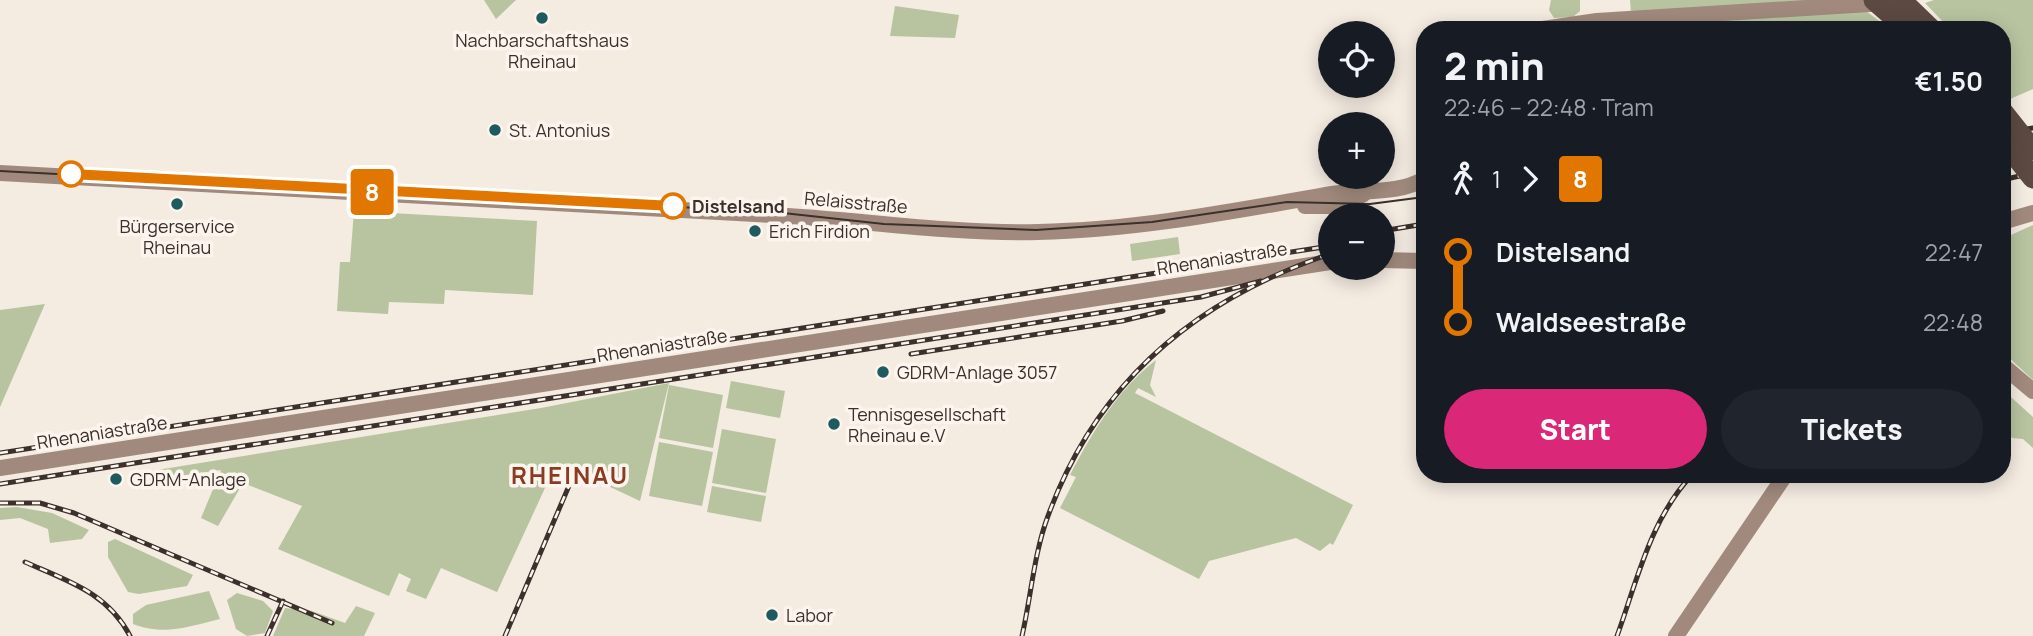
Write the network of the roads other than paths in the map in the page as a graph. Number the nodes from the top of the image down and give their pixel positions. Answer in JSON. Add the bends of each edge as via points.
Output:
{"nodes":[{"id":1,"x":1874,"y":0,"type":"edge"},
{"id":2,"x":1909,"y":12,"type":"edge"},
{"id":3,"x":1597,"y":21,"type":"edge"},
{"id":4,"x":2011,"y":122,"type":"edge"},
{"id":5,"x":2011,"y":150,"type":"edge"},
{"id":6,"x":2033,"y":150,"type":"edge"},
{"id":7,"x":0,"y":173,"type":"edge"},
{"id":8,"x":2033,"y":178,"type":"edge"},
{"id":9,"x":1416,"y":183,"type":"edge"},
{"id":10,"x":2033,"y":213,"type":"edge"},
{"id":11,"x":2011,"y":222,"type":"edge"},
{"id":12,"x":1395,"y":260,"type":"edge"},
{"id":13,"x":1416,"y":261,"type":"edge"},
{"id":14,"x":1318,"y":264,"type":"edge"},
{"id":15,"x":2011,"y":373,"type":"edge"},
{"id":16,"x":2033,"y":391,"type":"edge"},
{"id":17,"x":0,"y":468,"type":"edge"},
{"id":18,"x":1780,"y":483,"type":"edge"},
{"id":19,"x":1676,"y":636,"type":"edge"}],
"edges":[{"from":1,"to":2,"type":"highway","bridge":true},
{"from":2,"to":3,"type":"main road"},
{"from":4,"to":6,"type":"highway","bridge":true},
{"from":5,"to":8,"type":"highway","bridge":true},
{"from":7,"to":9,"type":"main road","name":"Relaisstraße","via":[[1012,232],[1122,228],[1287,204],[1337,206],[1366,192]]},
{"from":10,"to":11,"type":"main road"},
{"from":12,"to":13,"type":"main road"},
{"from":14,"to":17,"type":"main road","name":"Rhenaniastraße"},
{"from":15,"to":16,"type":"main road"},
{"from":18,"to":19,"type":"main road"}]}
